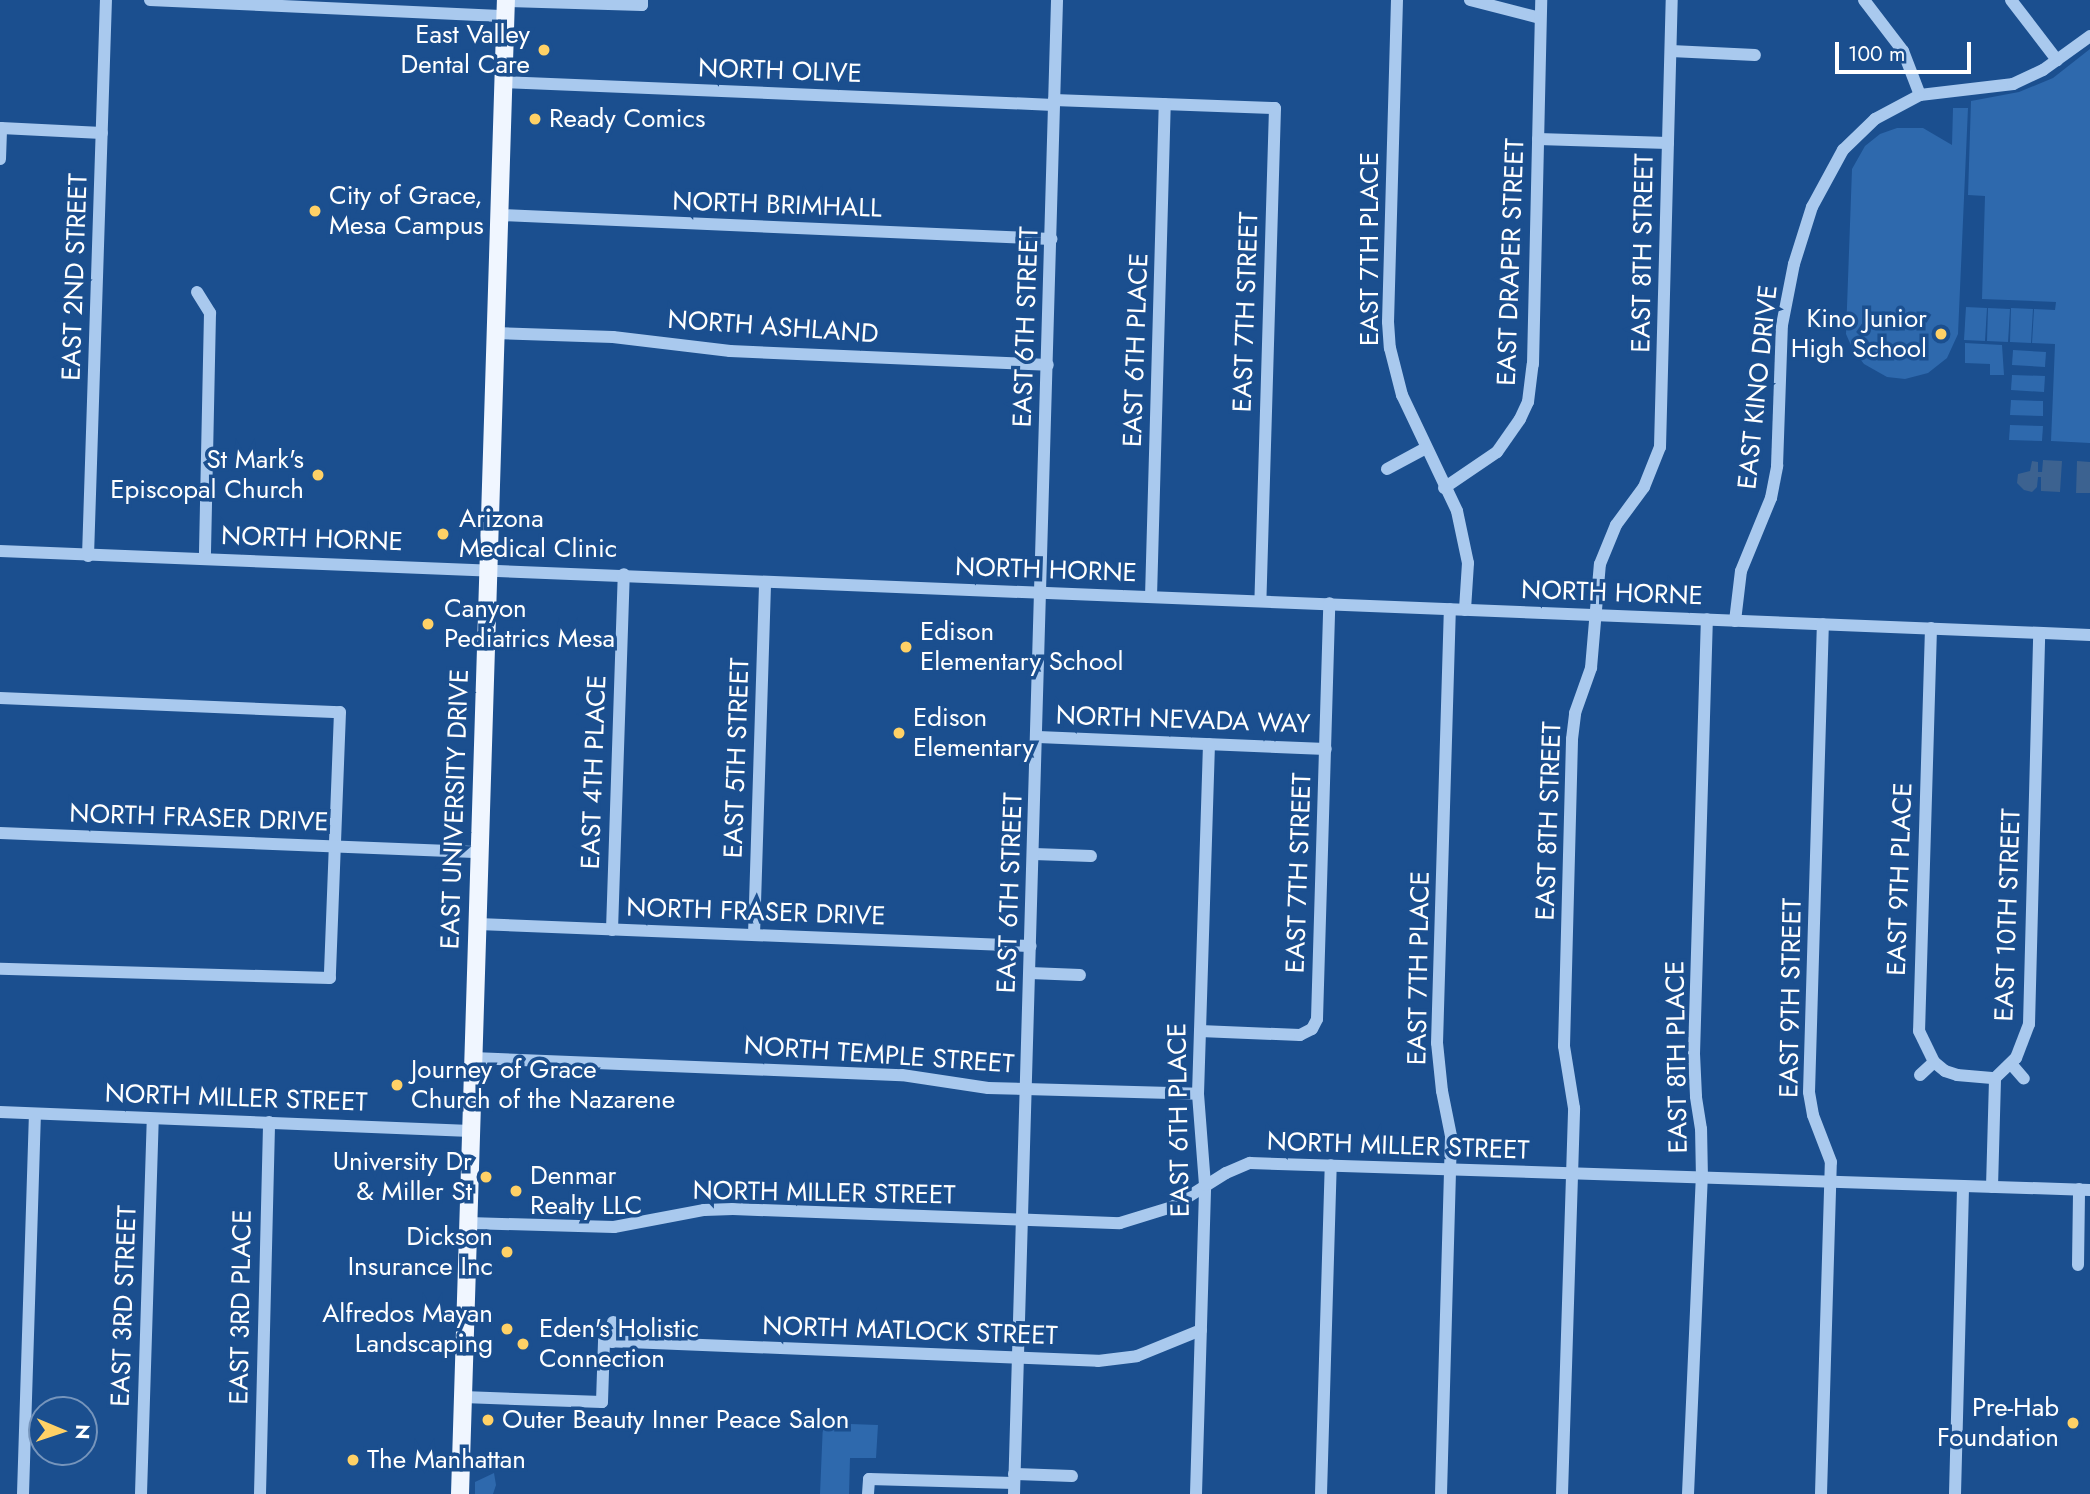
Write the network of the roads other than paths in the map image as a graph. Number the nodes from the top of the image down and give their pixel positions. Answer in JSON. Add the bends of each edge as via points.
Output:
{"nodes":[{"id":1,"x":106,"y":0,"type":"edge"},
{"id":2,"x":150,"y":0,"type":"edge"},
{"id":3,"x":1058,"y":0,"type":"edge"},
{"id":4,"x":1397,"y":0,"type":"edge"},
{"id":5,"x":1470,"y":0,"type":"edge"},
{"id":6,"x":1541,"y":0,"type":"edge"},
{"id":7,"x":1672,"y":0,"type":"edge"},
{"id":8,"x":1864,"y":0,"type":"edge"},
{"id":9,"x":2011,"y":0,"type":"edge"},
{"id":10,"x":642,"y":3,"type":"edge"},
{"id":11,"x":506,"y":6,"type":"edge"},
{"id":12,"x":1540,"y":18,"type":"junction"},
{"id":13,"x":2090,"y":36,"type":"edge"},
{"id":14,"x":1671,"y":51,"type":"junction"},
{"id":15,"x":1755,"y":55,"type":"dead end"},
{"id":16,"x":2057,"y":60,"type":"junction"},
{"id":17,"x":504,"y":82,"type":"junction"},
{"id":18,"x":1920,"y":95,"type":"junction"},
{"id":19,"x":1054,"y":102,"type":"junction"},
{"id":20,"x":1166,"y":104,"type":"junction"},
{"id":21,"x":1275,"y":108,"type":"joint"},
{"id":22,"x":102,"y":133,"type":"junction"},
{"id":23,"x":1538,"y":139,"type":"junction"},
{"id":24,"x":1668,"y":143,"type":"junction"},
{"id":25,"x":0,"y":159,"type":"edge"},
{"id":26,"x":500,"y":215,"type":"junction"},
{"id":27,"x":1051,"y":239,"type":"junction"},
{"id":28,"x":197,"y":292,"type":"dead end"},
{"id":29,"x":496,"y":333,"type":"junction"},
{"id":30,"x":1048,"y":365,"type":"junction"},
{"id":31,"x":1426,"y":448,"type":"junction"},
{"id":32,"x":1387,"y":469,"type":"dead end"},
{"id":33,"x":1444,"y":488,"type":"junction"},
{"id":34,"x":0,"y":551,"type":"edge"},
{"id":35,"x":88,"y":556,"type":"junction"},
{"id":36,"x":205,"y":557,"type":"junction"},
{"id":37,"x":488,"y":569,"type":"junction"},
{"id":38,"x":624,"y":574,"type":"junction"},
{"id":39,"x":765,"y":582,"type":"junction"},
{"id":40,"x":1042,"y":593,"type":"junction"},
{"id":41,"x":1151,"y":597,"type":"junction"},
{"id":42,"x":1261,"y":601,"type":"junction"},
{"id":43,"x":1329,"y":603,"type":"junction"},
{"id":44,"x":1450,"y":609,"type":"junction"},
{"id":45,"x":1465,"y":610,"type":"junction"},
{"id":46,"x":1595,"y":615,"type":"junction"},
{"id":47,"x":1707,"y":620,"type":"junction"},
{"id":48,"x":1735,"y":621,"type":"junction"},
{"id":49,"x":1823,"y":624,"type":"junction"},
{"id":50,"x":1931,"y":628,"type":"junction"},
{"id":51,"x":2039,"y":633,"type":"junction"},
{"id":52,"x":2090,"y":635,"type":"edge"},
{"id":53,"x":0,"y":698,"type":"edge"},
{"id":54,"x":1038,"y":737,"type":"junction"},
{"id":55,"x":1209,"y":744,"type":"junction"},
{"id":56,"x":1326,"y":749,"type":"junction"},
{"id":57,"x":0,"y":833,"type":"edge"},
{"id":58,"x":335,"y":846,"type":"junction"},
{"id":59,"x":481,"y":852,"type":"junction"},
{"id":60,"x":1034,"y":855,"type":"junction"},
{"id":61,"x":1091,"y":856,"type":"dead end"},
{"id":62,"x":478,"y":924,"type":"junction"},
{"id":63,"x":612,"y":930,"type":"junction"},
{"id":64,"x":754,"y":935,"type":"junction"},
{"id":65,"x":1031,"y":946,"type":"junction"},
{"id":66,"x":0,"y":969,"type":"edge"},
{"id":67,"x":1030,"y":973,"type":"junction"},
{"id":68,"x":1080,"y":975,"type":"dead end"},
{"id":69,"x":1200,"y":1031,"type":"junction"},
{"id":70,"x":473,"y":1058,"type":"junction"},
{"id":71,"x":1934,"y":1062,"type":"junction"},
{"id":72,"x":2012,"y":1065,"type":"junction"},
{"id":73,"x":1920,"y":1075,"type":"dead end"},
{"id":74,"x":1995,"y":1078,"type":"junction"},
{"id":75,"x":2024,"y":1079,"type":"dead end"},
{"id":76,"x":1026,"y":1088,"type":"junction"},
{"id":77,"x":1198,"y":1094,"type":"junction"},
{"id":78,"x":0,"y":1112,"type":"edge"},
{"id":79,"x":35,"y":1114,"type":"junction"},
{"id":80,"x":153,"y":1119,"type":"junction"},
{"id":81,"x":269,"y":1122,"type":"junction"},
{"id":82,"x":471,"y":1130,"type":"junction"},
{"id":83,"x":1331,"y":1165,"type":"junction"},
{"id":84,"x":1451,"y":1169,"type":"junction"},
{"id":85,"x":1572,"y":1175,"type":"junction"},
{"id":86,"x":1702,"y":1179,"type":"junction"},
{"id":87,"x":1830,"y":1183,"type":"junction"},
{"id":88,"x":1205,"y":1185,"type":"junction"},
{"id":89,"x":1963,"y":1186,"type":"junction"},
{"id":90,"x":1992,"y":1187,"type":"junction"},
{"id":91,"x":2085,"y":1189,"type":"edge"},
{"id":92,"x":1022,"y":1220,"type":"junction"},
{"id":93,"x":468,"y":1223,"type":"junction"},
{"id":94,"x":2078,"y":1265,"type":"dead end"},
{"id":95,"x":613,"y":1322,"type":"dead end"},
{"id":96,"x":1201,"y":1330,"type":"junction"},
{"id":97,"x":612,"y":1342,"type":"junction"},
{"id":98,"x":1017,"y":1359,"type":"junction"},
{"id":99,"x":463,"y":1397,"type":"junction"},
{"id":100,"x":1072,"y":1476,"type":"dead end"},
{"id":101,"x":1014,"y":1484,"type":"edge"},
{"id":102,"x":23,"y":1494,"type":"edge"},
{"id":103,"x":141,"y":1494,"type":"edge"},
{"id":104,"x":260,"y":1494,"type":"edge"},
{"id":105,"x":460,"y":1494,"type":"edge"},
{"id":106,"x":869,"y":1494,"type":"edge"},
{"id":107,"x":1196,"y":1494,"type":"edge"},
{"id":108,"x":1321,"y":1494,"type":"edge"},
{"id":109,"x":1441,"y":1494,"type":"edge"},
{"id":110,"x":1562,"y":1494,"type":"edge"},
{"id":111,"x":1688,"y":1494,"type":"edge"},
{"id":112,"x":1821,"y":1494,"type":"edge"},
{"id":113,"x":1955,"y":1494,"type":"edge"}],
"edges":[{"from":1,"to":22,"type":"street","name":"EAST 2ND STREET"},
{"from":2,"to":11,"type":"street"},
{"from":3,"to":19,"type":"street","name":"EAST 6TH STREET"},
{"from":4,"to":31,"type":"street","name":"EAST 7TH PLACE","via":[[1388,322],[1394,370]]},
{"from":5,"to":12,"type":"street"},
{"from":6,"to":12,"type":"street","name":"EAST DRAPER STREET"},
{"from":7,"to":14,"type":"street","name":"EAST 8TH STREET"},
{"from":8,"to":18,"type":"street","via":[[1903,51]]},
{"from":9,"to":16,"type":"street"},
{"from":10,"to":11,"type":"street"},
{"from":11,"to":17,"type":"main road","name":"EAST UNIVERSITY DRIVE"},
{"from":12,"to":23,"type":"street","name":"EAST DRAPER STREET"},
{"from":13,"to":16,"type":"street","name":"EAST KINO DRIVE"},
{"from":14,"to":15,"type":"street"},
{"from":14,"to":24,"type":"street","name":"EAST 8TH STREET"},
{"from":16,"to":18,"type":"street","name":"EAST KINO DRIVE","via":[[2003,88]]},
{"from":17,"to":19,"type":"street","name":"NORTH OLIVE"},
{"from":17,"to":26,"type":"main road","name":"EAST UNIVERSITY DRIVE"},
{"from":18,"to":48,"type":"street","name":"EAST KINO DRIVE","via":[[1875,118],[1843,150],[1812,207],[1782,325],[1772,498],[1741,571]]},
{"from":19,"to":20,"type":"street","name":"NORTH OLIVE"},
{"from":19,"to":27,"type":"street","name":"EAST 6TH STREET"},
{"from":20,"to":21,"type":"street","name":"NORTH OLIVE"},
{"from":20,"to":41,"type":"street","name":"EAST 6TH PLACE"},
{"from":21,"to":42,"type":"street","name":"EAST 7TH STREET"},
{"from":22,"to":25,"type":"street","via":[[1,128]]},
{"from":22,"to":35,"type":"street","name":"EAST 2ND STREET"},
{"from":23,"to":24,"type":"street"},
{"from":23,"to":33,"type":"street","name":"EAST DRAPER STREET","via":[[1533,363],[1528,402],[1497,452]]},
{"from":24,"to":46,"type":"street","name":"EAST 8TH STREET","via":[[1660,447],[1644,487],[1606,544]]},
{"from":26,"to":27,"type":"street","name":"NORTH BRIMHALL"},
{"from":26,"to":29,"type":"main road","name":"EAST UNIVERSITY DRIVE"},
{"from":27,"to":30,"type":"street","name":"EAST 6TH STREET"},
{"from":28,"to":36,"type":"street","via":[[210,313]]},
{"from":29,"to":30,"type":"street","name":"NORTH ASHLAND","via":[[614,337],[730,351]]},
{"from":29,"to":37,"type":"main road","name":"EAST UNIVERSITY DRIVE"},
{"from":30,"to":40,"type":"street","name":"EAST 6TH STREET"},
{"from":31,"to":32,"type":"street"},
{"from":31,"to":33,"type":"street","name":"EAST 7TH PLACE"},
{"from":33,"to":45,"type":"street","name":"EAST 7TH PLACE","via":[[1464,537],[1468,563]]},
{"from":34,"to":35,"type":"street","name":"NORTH HORNE"},
{"from":35,"to":36,"type":"street","name":"NORTH HORNE"},
{"from":36,"to":37,"type":"street","name":"NORTH HORNE"},
{"from":37,"to":38,"type":"street","name":"NORTH HORNE"},
{"from":37,"to":59,"type":"main road","name":"EAST UNIVERSITY DRIVE"},
{"from":38,"to":39,"type":"street","name":"NORTH HORNE"},
{"from":38,"to":63,"type":"street","name":"EAST 4TH PLACE"},
{"from":39,"to":40,"type":"street","name":"NORTH HORNE"},
{"from":39,"to":64,"type":"street","name":"EAST 5TH STREET"},
{"from":40,"to":41,"type":"street","name":"NORTH HORNE"},
{"from":40,"to":54,"type":"street","name":"EAST 6TH STREET"},
{"from":41,"to":42,"type":"street","name":"NORTH HORNE"},
{"from":42,"to":43,"type":"street","name":"NORTH HORNE"},
{"from":43,"to":44,"type":"street","name":"NORTH HORNE"},
{"from":43,"to":56,"type":"street","name":"EAST 7TH STREET"},
{"from":44,"to":45,"type":"street","name":"NORTH HORNE"},
{"from":44,"to":84,"type":"street","name":"EAST 7TH PLACE","via":[[1437,1043],[1451,1136]]},
{"from":45,"to":46,"type":"street","name":"NORTH HORNE"},
{"from":46,"to":47,"type":"street","name":"NORTH HORNE"},
{"from":46,"to":85,"type":"street","name":"EAST 8TH STREET","via":[[1591,668],[1573,738],[1564,1046],[1574,1104]]},
{"from":47,"to":48,"type":"street","name":"NORTH HORNE"},
{"from":47,"to":86,"type":"street","name":"EAST 8TH PLACE","via":[[1695,1054]]},
{"from":48,"to":49,"type":"street","name":"NORTH HORNE"},
{"from":49,"to":50,"type":"street","name":"NORTH HORNE"},
{"from":49,"to":87,"type":"street","name":"EAST 9TH STREET","via":[[1809,1092],[1832,1162]]},
{"from":50,"to":51,"type":"street","name":"NORTH HORNE"},
{"from":50,"to":71,"type":"street","name":"EAST 9TH PLACE","via":[[1918,1004],[1919,1031]]},
{"from":51,"to":52,"type":"street","name":"NORTH HORNE"},
{"from":51,"to":72,"type":"street","name":"EAST 10TH STREET","via":[[2029,1024]]},
{"from":53,"to":58,"type":"street","via":[[340,712]]},
{"from":54,"to":55,"type":"street","name":"NORTH NEVADA WAY"},
{"from":54,"to":60,"type":"street","name":"EAST 6TH STREET"},
{"from":55,"to":56,"type":"street","name":"NORTH NEVADA WAY"},
{"from":55,"to":69,"type":"street","name":"EAST 6TH PLACE"},
{"from":56,"to":69,"type":"street","name":"EAST 7TH STREET","via":[[1315,1025],[1300,1035]]},
{"from":57,"to":58,"type":"street","name":"NORTH FRASER DRIVE"},
{"from":58,"to":59,"type":"street","name":"NORTH FRASER DRIVE"},
{"from":58,"to":66,"type":"street","via":[[330,978]]},
{"from":59,"to":62,"type":"main road","name":"EAST UNIVERSITY DRIVE"},
{"from":60,"to":61,"type":"street"},
{"from":60,"to":65,"type":"street","name":"EAST 6TH STREET"},
{"from":62,"to":63,"type":"street","name":"NORTH FRASER DRIVE"},
{"from":62,"to":70,"type":"main road","name":"EAST UNIVERSITY DRIVE"},
{"from":63,"to":64,"type":"street","name":"NORTH FRASER DRIVE"},
{"from":64,"to":65,"type":"street","name":"NORTH FRASER DRIVE"},
{"from":65,"to":67,"type":"street","name":"EAST 6TH STREET"},
{"from":67,"to":68,"type":"street"},
{"from":67,"to":76,"type":"street","name":"EAST 6TH STREET"},
{"from":69,"to":77,"type":"street","name":"EAST 6TH PLACE"},
{"from":70,"to":76,"type":"street","name":"NORTH TEMPLE STREET","via":[[902,1074],[988,1088]]},
{"from":70,"to":82,"type":"main road","name":"EAST UNIVERSITY DRIVE"},
{"from":71,"to":73,"type":"street"},
{"from":71,"to":74,"type":"street","via":[[1957,1075]]},
{"from":72,"to":74,"type":"street","name":"EAST 10TH STREET"},
{"from":72,"to":75,"type":"street"},
{"from":74,"to":90,"type":"street"},
{"from":76,"to":77,"type":"street","name":"NORTH TEMPLE STREET"},
{"from":76,"to":92,"type":"street","name":"EAST 6TH STREET"},
{"from":77,"to":88,"type":"street","name":"EAST 6TH PLACE"},
{"from":78,"to":79,"type":"street","name":"NORTH MILLER STREET"},
{"from":79,"to":80,"type":"street","name":"NORTH MILLER STREET"},
{"from":79,"to":102,"type":"street"},
{"from":80,"to":81,"type":"street","name":"NORTH MILLER STREET"},
{"from":80,"to":103,"type":"street","name":"EAST 3RD STREET"},
{"from":81,"to":82,"type":"street","name":"NORTH MILLER STREET"},
{"from":81,"to":104,"type":"street","name":"EAST 3RD PLACE"},
{"from":82,"to":93,"type":"main road","name":"EAST UNIVERSITY DRIVE"},
{"from":83,"to":84,"type":"street","name":"NORTH MILLER STREET"},
{"from":83,"to":88,"type":"street","name":"NORTH MILLER STREET","via":[[1250,1163]]},
{"from":83,"to":108,"type":"street"},
{"from":84,"to":85,"type":"street","name":"NORTH MILLER STREET"},
{"from":84,"to":109,"type":"street","name":"EAST 7TH PLACE"},
{"from":85,"to":86,"type":"street","name":"NORTH MILLER STREET"},
{"from":85,"to":110,"type":"street","name":"EAST 8TH STREET"},
{"from":86,"to":87,"type":"street","name":"NORTH MILLER STREET"},
{"from":86,"to":111,"type":"street","name":"EAST 8TH PLACE"},
{"from":87,"to":89,"type":"street","name":"NORTH MILLER STREET"},
{"from":87,"to":112,"type":"street","name":"EAST 9TH STREET"},
{"from":88,"to":92,"type":"street","name":"NORTH MILLER STREET","via":[[1172,1207],[1120,1223]]},
{"from":88,"to":96,"type":"street","name":"EAST 6TH PLACE"},
{"from":89,"to":90,"type":"street","name":"NORTH MILLER STREET"},
{"from":89,"to":113,"type":"street"},
{"from":90,"to":91,"type":"street","name":"NORTH MILLER STREET"},
{"from":91,"to":94,"type":"street"},
{"from":92,"to":93,"type":"street","name":"NORTH MILLER STREET","via":[[733,1209],[614,1227]]},
{"from":92,"to":98,"type":"street","name":"EAST 6TH STREET"},
{"from":93,"to":99,"type":"main road","name":"EAST UNIVERSITY DRIVE"},
{"from":95,"to":97,"type":"street"},
{"from":96,"to":98,"type":"street","name":"NORTH MATLOCK STREET","via":[[1118,1360]]},
{"from":96,"to":107,"type":"street","name":"EAST 6TH PLACE"},
{"from":97,"to":98,"type":"street","name":"NORTH MATLOCK STREET"},
{"from":97,"to":99,"type":"street","via":[[604,1341],[602,1402]]},
{"from":98,"to":101,"type":"street","name":"EAST 6TH STREET"},
{"from":99,"to":105,"type":"main road","name":"EAST UNIVERSITY DRIVE"},
{"from":100,"to":101,"type":"street"},
{"from":101,"to":106,"type":"street","via":[[869,1479]]}]}
